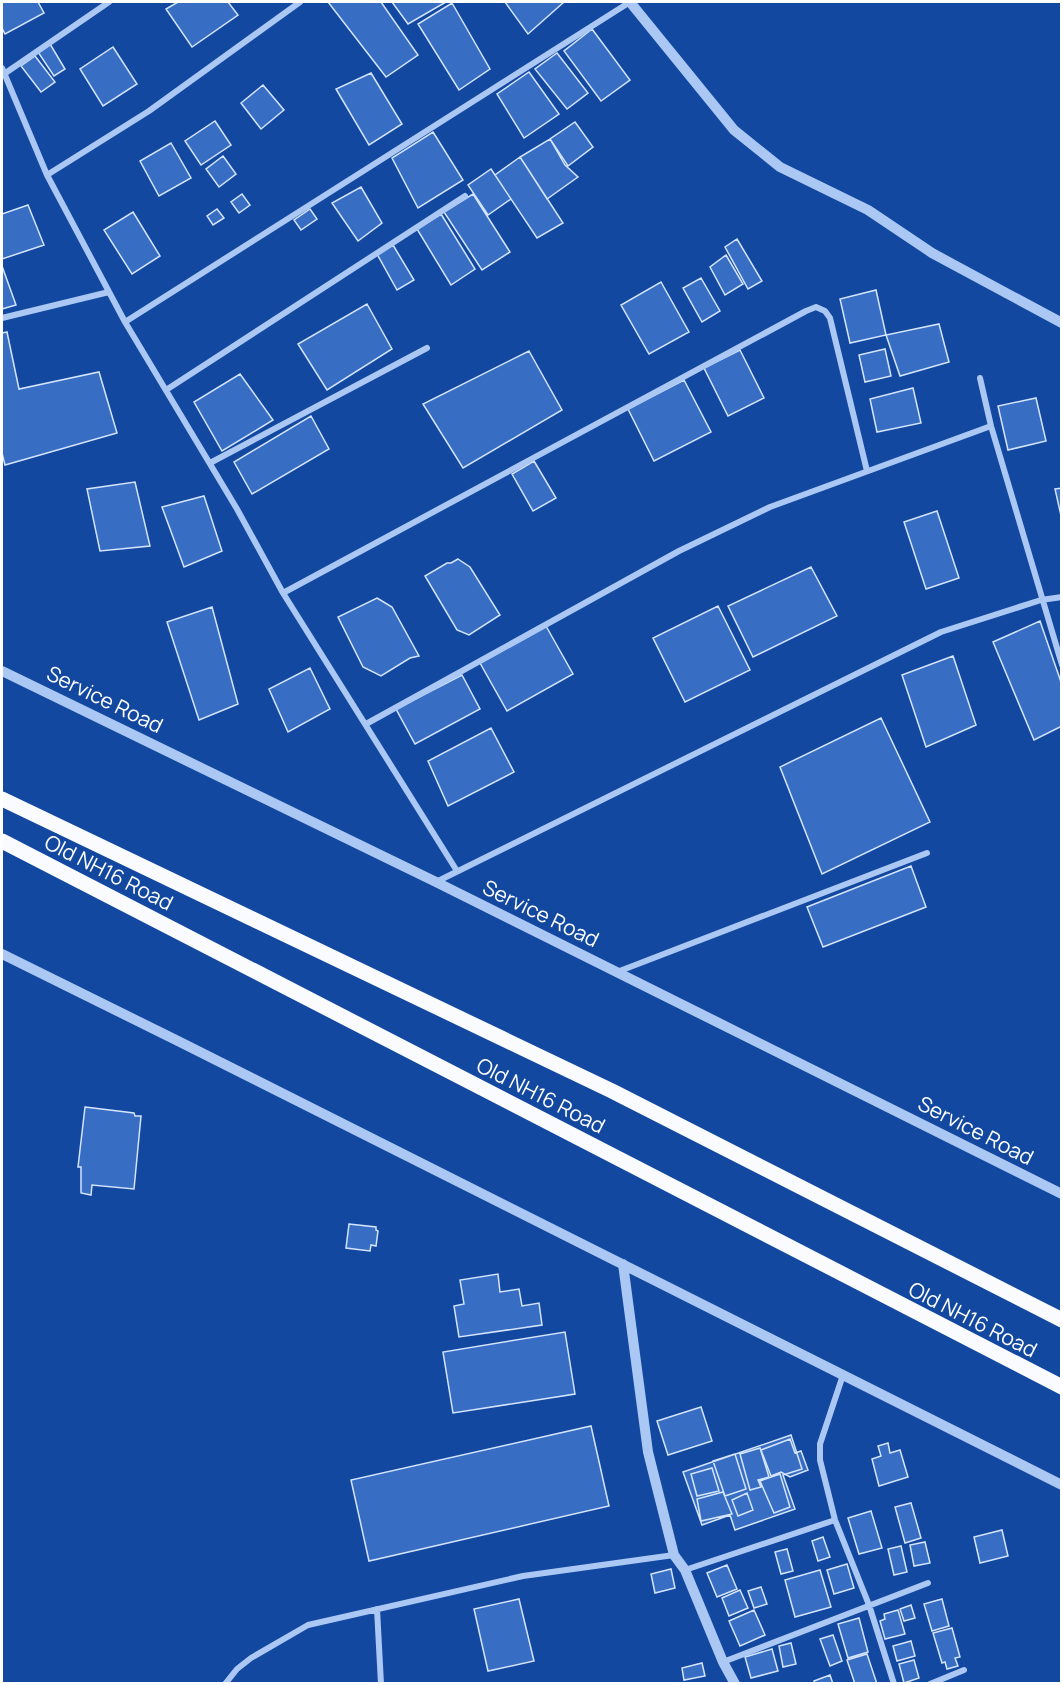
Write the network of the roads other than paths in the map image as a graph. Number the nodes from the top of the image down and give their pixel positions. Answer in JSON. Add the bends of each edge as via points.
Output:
{"nodes":[{"id":1,"x":109,"y":2,"type":"edge"},
{"id":2,"x":300,"y":2,"type":"edge"},
{"id":3,"x":630,"y":2,"type":"edge"},
{"id":4,"x":3,"y":71,"type":"edge"},
{"id":5,"x":47,"y":175,"type":"junction"},
{"id":6,"x":465,"y":196,"type":"dead end"},
{"id":7,"x":109,"y":292,"type":"junction"},
{"id":8,"x":2,"y":318,"type":"edge"},
{"id":9,"x":125,"y":322,"type":"junction"},
{"id":10,"x":1062,"y":322,"type":"edge"},
{"id":11,"x":427,"y":348,"type":"dead end"},
{"id":12,"x":980,"y":378,"type":"dead end"},
{"id":13,"x":166,"y":390,"type":"junction"},
{"id":14,"x":991,"y":426,"type":"junction"},
{"id":15,"x":210,"y":463,"type":"junction"},
{"id":16,"x":867,"y":471,"type":"junction"},
{"id":17,"x":283,"y":593,"type":"junction"},
{"id":18,"x":1062,"y":597,"type":"edge"},
{"id":19,"x":1041,"y":600,"type":"junction"},
{"id":20,"x":1062,"y":664,"type":"edge"},
{"id":21,"x":2,"y":670,"type":"edge"},
{"id":22,"x":366,"y":724,"type":"junction"},
{"id":23,"x":2,"y":799,"type":"edge"},
{"id":24,"x":2,"y":841,"type":"edge"},
{"id":25,"x":927,"y":853,"type":"dead end"},
{"id":26,"x":457,"y":871,"type":"junction"},
{"id":27,"x":436,"y":882,"type":"junction"},
{"id":28,"x":2,"y":954,"type":"edge"},
{"id":29,"x":616,"y":972,"type":"junction"},
{"id":30,"x":1062,"y":1194,"type":"edge"},
{"id":31,"x":623,"y":1264,"type":"junction"},
{"id":32,"x":1062,"y":1320,"type":"edge"},
{"id":33,"x":843,"y":1375,"type":"junction"},
{"id":34,"x":1062,"y":1387,"type":"edge"},
{"id":35,"x":1062,"y":1485,"type":"edge"},
{"id":36,"x":835,"y":1520,"type":"junction"},
{"id":37,"x":674,"y":1555,"type":"junction"},
{"id":38,"x":685,"y":1570,"type":"junction"},
{"id":39,"x":928,"y":1583,"type":"dead end"},
{"id":40,"x":869,"y":1605,"type":"junction"},
{"id":41,"x":377,"y":1609,"type":"junction"},
{"id":42,"x":723,"y":1662,"type":"junction"},
{"id":43,"x":964,"y":1671,"type":"dead end"},
{"id":44,"x":225,"y":1683,"type":"edge"},
{"id":45,"x":381,"y":1683,"type":"edge"},
{"id":46,"x":735,"y":1683,"type":"edge"},
{"id":47,"x":894,"y":1683,"type":"edge"},
{"id":48,"x":930,"y":1683,"type":"edge"}],
"edges":[{"from":1,"to":4,"type":"street"},
{"from":2,"to":5,"type":"street","via":[[149,111]]},
{"from":3,"to":9,"type":"street"},
{"from":3,"to":10,"type":"street","via":[[734,130],[780,167],[868,210],[932,253]]},
{"from":4,"to":5,"type":"street"},
{"from":5,"to":7,"type":"street"},
{"from":6,"to":13,"type":"street"},
{"from":7,"to":8,"type":"street"},
{"from":7,"to":9,"type":"street"},
{"from":9,"to":13,"type":"street"},
{"from":11,"to":15,"type":"street"},
{"from":12,"to":14,"type":"street"},
{"from":13,"to":15,"type":"street"},
{"from":14,"to":16,"type":"street"},
{"from":14,"to":19,"type":"street"},
{"from":15,"to":17,"type":"street"},
{"from":16,"to":17,"type":"street","via":[[830,318],[825,310],[816,307]]},
{"from":16,"to":22,"type":"street","via":[[771,507],[679,551]]},
{"from":17,"to":22,"type":"street"},
{"from":18,"to":19,"type":"street"},
{"from":19,"to":20,"type":"street"},
{"from":19,"to":26,"type":"street","via":[[941,632]]},
{"from":21,"to":27,"type":"street","name":"Service Road"},
{"from":22,"to":26,"type":"street"},
{"from":23,"to":32,"type":"main road","name":"Old NH16 Road","via":[[612,1091]]},
{"from":24,"to":34,"type":"main road","name":"Old NH16 Road"},
{"from":25,"to":29,"type":"street"},
{"from":26,"to":27,"type":"street"},
{"from":27,"to":29,"type":"street","name":"Service Road"},
{"from":28,"to":31,"type":"street"},
{"from":29,"to":30,"type":"street","name":"Service Road"},
{"from":31,"to":33,"type":"street"},
{"from":31,"to":37,"type":"street","via":[[648,1452]]},
{"from":33,"to":35,"type":"street"},
{"from":33,"to":36,"type":"street","via":[[820,1444],[820,1460]]},
{"from":36,"to":38,"type":"street"},
{"from":36,"to":40,"type":"street"},
{"from":37,"to":38,"type":"street"},
{"from":37,"to":41,"type":"street","via":[[523,1576]]},
{"from":38,"to":42,"type":"street"},
{"from":39,"to":40,"type":"street"},
{"from":40,"to":42,"type":"street"},
{"from":40,"to":47,"type":"street"},
{"from":41,"to":44,"type":"street","via":[[308,1625],[250,1658]]},
{"from":41,"to":45,"type":"street"},
{"from":42,"to":46,"type":"street"},
{"from":43,"to":48,"type":"street"}]}
